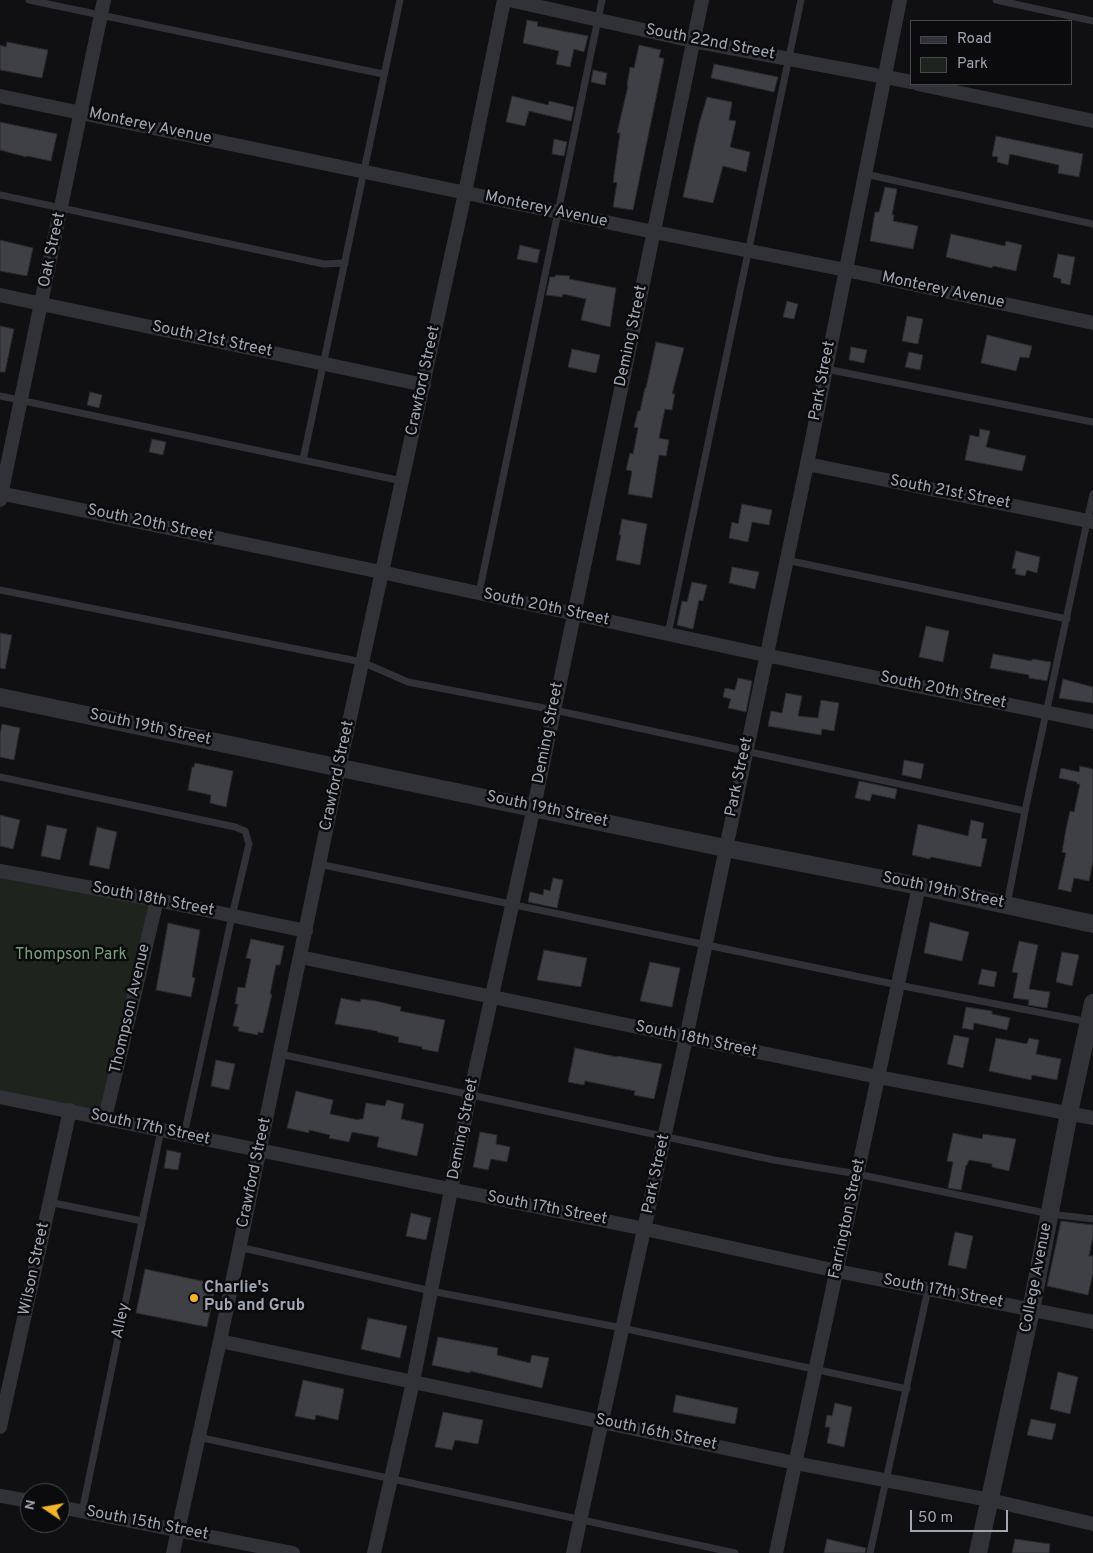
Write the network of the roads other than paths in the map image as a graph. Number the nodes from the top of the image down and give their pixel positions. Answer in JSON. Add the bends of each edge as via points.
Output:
{"nodes":[{"id":1,"x":29,"y":0,"type":"edge"},
{"id":2,"x":104,"y":0,"type":"edge"},
{"id":3,"x":400,"y":0,"type":"edge"},
{"id":4,"x":504,"y":0,"type":"edge"},
{"id":5,"x":509,"y":0,"type":"edge"},
{"id":6,"x":602,"y":0,"type":"edge"},
{"id":7,"x":702,"y":0,"type":"edge"},
{"id":8,"x":801,"y":0,"type":"edge"},
{"id":9,"x":900,"y":0,"type":"edge"},
{"id":10,"x":996,"y":0,"type":"edge"},
{"id":11,"x":101,"y":15,"type":"junction"},
{"id":12,"x":598,"y":20,"type":"junction"},
{"id":13,"x":1093,"y":21,"type":"edge"},
{"id":14,"x":693,"y":41,"type":"junction"},
{"id":15,"x":789,"y":59,"type":"junction"},
{"id":16,"x":383,"y":74,"type":"junction"},
{"id":17,"x":884,"y":76,"type":"junction"},
{"id":18,"x":910,"y":82,"type":"edge"},
{"id":19,"x":923,"y":85,"type":"edge"},
{"id":20,"x":0,"y":96,"type":"edge"},
{"id":21,"x":81,"y":113,"type":"junction"},
{"id":22,"x":1093,"y":121,"type":"edge"},
{"id":23,"x":364,"y":172,"type":"junction"},
{"id":24,"x":865,"y":174,"type":"junction"},
{"id":25,"x":465,"y":192,"type":"junction"},
{"id":26,"x":0,"y":195,"type":"edge"},
{"id":27,"x":62,"y":208,"type":"junction"},
{"id":28,"x":558,"y":212,"type":"junction"},
{"id":29,"x":1093,"y":224,"type":"edge"},
{"id":30,"x":654,"y":232,"type":"junction"},
{"id":31,"x":749,"y":251,"type":"junction"},
{"id":32,"x":345,"y":262,"type":"junction"},
{"id":33,"x":846,"y":270,"type":"junction"},
{"id":34,"x":0,"y":295,"type":"edge"},
{"id":35,"x":41,"y":303,"type":"junction"},
{"id":36,"x":1093,"y":323,"type":"edge"},
{"id":37,"x":324,"y":364,"type":"junction"},
{"id":38,"x":826,"y":369,"type":"junction"},
{"id":39,"x":424,"y":385,"type":"junction"},
{"id":40,"x":0,"y":396,"type":"edge"},
{"id":41,"x":22,"y":401,"type":"junction"},
{"id":42,"x":1093,"y":422,"type":"edge"},
{"id":43,"x":303,"y":460,"type":"junction"},
{"id":44,"x":807,"y":464,"type":"junction"},
{"id":45,"x":402,"y":481,"type":"junction"},
{"id":46,"x":1093,"y":494,"type":"edge"},
{"id":47,"x":0,"y":496,"type":"edge"},
{"id":48,"x":1091,"y":521,"type":"edge"},
{"id":49,"x":786,"y":560,"type":"junction"},
{"id":50,"x":382,"y":572,"type":"junction"},
{"id":51,"x":0,"y":590,"type":"edge"},
{"id":52,"x":479,"y":594,"type":"junction"},
{"id":53,"x":573,"y":614,"type":"junction"},
{"id":54,"x":1067,"y":619,"type":"junction"},
{"id":55,"x":668,"y":634,"type":"junction"},
{"id":56,"x":765,"y":655,"type":"junction"},
{"id":57,"x":362,"y":662,"type":"junction"},
{"id":58,"x":0,"y":697,"type":"edge"},
{"id":59,"x":554,"y":710,"type":"junction"},
{"id":60,"x":1046,"y":712,"type":"junction"},
{"id":61,"x":1093,"y":722,"type":"edge"},
{"id":62,"x":746,"y":750,"type":"junction"},
{"id":63,"x":339,"y":768,"type":"junction"},
{"id":64,"x":0,"y":777,"type":"edge"},
{"id":65,"x":534,"y":807,"type":"junction"},
{"id":66,"x":1025,"y":811,"type":"junction"},
{"id":67,"x":725,"y":848,"type":"junction"},
{"id":68,"x":319,"y":864,"type":"junction"},
{"id":69,"x":0,"y":871,"type":"edge"},
{"id":70,"x":919,"y":886,"type":"junction"},
{"id":71,"x":157,"y":900,"type":"junction"},
{"id":72,"x":513,"y":904,"type":"junction"},
{"id":73,"x":1007,"y":905,"type":"junction"},
{"id":74,"x":232,"y":916,"type":"junction"},
{"id":75,"x":1093,"y":924,"type":"edge"},
{"id":76,"x":306,"y":931,"type":"junction"},
{"id":77,"x":705,"y":944,"type":"junction"},
{"id":78,"x":300,"y":957,"type":"junction"},
{"id":79,"x":898,"y":985,"type":"junction"},
{"id":80,"x":492,"y":997,"type":"junction"},
{"id":81,"x":1093,"y":1003,"type":"edge"},
{"id":82,"x":1089,"y":1022,"type":"junction"},
{"id":83,"x":686,"y":1038,"type":"junction"},
{"id":84,"x":280,"y":1054,"type":"junction"},
{"id":85,"x":878,"y":1077,"type":"junction"},
{"id":86,"x":470,"y":1094,"type":"junction"},
{"id":87,"x":0,"y":1097,"type":"edge"},
{"id":88,"x":70,"y":1110,"type":"junction"},
{"id":89,"x":1069,"y":1113,"type":"junction"},
{"id":90,"x":105,"y":1118,"type":"junction"},
{"id":91,"x":1093,"y":1118,"type":"edge"},
{"id":92,"x":161,"y":1130,"type":"junction"},
{"id":93,"x":184,"y":1135,"type":"junction"},
{"id":94,"x":665,"y":1136,"type":"junction"},
{"id":95,"x":259,"y":1151,"type":"junction"},
{"id":96,"x":857,"y":1174,"type":"junction"},
{"id":97,"x":452,"y":1190,"type":"junction"},
{"id":98,"x":50,"y":1202,"type":"junction"},
{"id":99,"x":1050,"y":1214,"type":"junction"},
{"id":100,"x":1093,"y":1219,"type":"edge"},
{"id":101,"x":142,"y":1221,"type":"junction"},
{"id":102,"x":645,"y":1229,"type":"junction"},
{"id":103,"x":239,"y":1248,"type":"junction"},
{"id":104,"x":836,"y":1271,"type":"junction"},
{"id":105,"x":928,"y":1289,"type":"junction"},
{"id":106,"x":431,"y":1291,"type":"junction"},
{"id":107,"x":1031,"y":1310,"type":"junction"},
{"id":108,"x":1093,"y":1322,"type":"edge"},
{"id":109,"x":622,"y":1328,"type":"junction"},
{"id":110,"x":220,"y":1342,"type":"junction"},
{"id":111,"x":815,"y":1369,"type":"junction"},
{"id":112,"x":413,"y":1382,"type":"junction"},
{"id":113,"x":907,"y":1389,"type":"junction"},
{"id":114,"x":601,"y":1421,"type":"junction"},
{"id":115,"x":0,"y":1427,"type":"edge"},
{"id":116,"x":198,"y":1437,"type":"junction"},
{"id":117,"x":795,"y":1463,"type":"junction"},
{"id":118,"x":392,"y":1478,"type":"junction"},
{"id":119,"x":886,"y":1480,"type":"junction"},
{"id":120,"x":0,"y":1496,"type":"edge"},
{"id":121,"x":20,"y":1500,"type":"edge"},
{"id":122,"x":990,"y":1500,"type":"junction"},
{"id":123,"x":70,"y":1509,"type":"edge"},
{"id":124,"x":82,"y":1512,"type":"junction"},
{"id":125,"x":581,"y":1519,"type":"junction"},
{"id":126,"x":1093,"y":1524,"type":"edge"},
{"id":127,"x":178,"y":1530,"type":"junction"},
{"id":128,"x":173,"y":1553,"type":"edge"},
{"id":129,"x":293,"y":1553,"type":"edge"},
{"id":130,"x":374,"y":1553,"type":"edge"},
{"id":131,"x":573,"y":1553,"type":"edge"},
{"id":132,"x":735,"y":1553,"type":"edge"},
{"id":133,"x":776,"y":1553,"type":"edge"},
{"id":134,"x":870,"y":1553,"type":"edge"},
{"id":135,"x":978,"y":1553,"type":"edge"}],
"edges":[{"from":1,"to":11,"type":"lane"},
{"from":2,"to":11,"type":"street","name":"Oak Street"},
{"from":3,"to":16,"type":"lane"},
{"from":4,"to":25,"type":"street","name":"Crawford Street"},
{"from":5,"to":12,"type":"street","name":"South 22nd Street"},
{"from":6,"to":12,"type":"lane"},
{"from":7,"to":14,"type":"street","name":"Deming Street"},
{"from":8,"to":15,"type":"lane"},
{"from":9,"to":17,"type":"street","name":"Park Street"},
{"from":10,"to":13,"type":"lane"},
{"from":11,"to":16,"type":"lane"},
{"from":11,"to":21,"type":"street","name":"Oak Street"},
{"from":12,"to":14,"type":"street","name":"South 22nd Street"},
{"from":12,"to":28,"type":"lane"},
{"from":14,"to":15,"type":"street","name":"South 22nd Street"},
{"from":14,"to":30,"type":"street","name":"Deming Street"},
{"from":15,"to":17,"type":"street","name":"South 22nd Street"},
{"from":15,"to":31,"type":"lane"},
{"from":16,"to":23,"type":"lane"},
{"from":17,"to":18,"type":"street","name":"South 22nd Street"},
{"from":17,"to":24,"type":"street","name":"Park Street"},
{"from":19,"to":22,"type":"street"},
{"from":20,"to":21,"type":"street","name":"Monterey Avenue"},
{"from":21,"to":23,"type":"street","name":"Monterey Avenue"},
{"from":21,"to":27,"type":"street","name":"Oak Street"},
{"from":23,"to":25,"type":"street","name":"Monterey Avenue"},
{"from":23,"to":32,"type":"lane"},
{"from":24,"to":29,"type":"lane"},
{"from":24,"to":33,"type":"street","name":"Park Street"},
{"from":25,"to":28,"type":"street","name":"Monterey Avenue"},
{"from":25,"to":39,"type":"street","name":"Crawford Street"},
{"from":26,"to":27,"type":"lane"},
{"from":27,"to":32,"type":"lane","via":[[324,264]]},
{"from":27,"to":35,"type":"street","name":"Oak Street"},
{"from":28,"to":30,"type":"street","name":"Monterey Avenue"},
{"from":28,"to":52,"type":"lane"},
{"from":30,"to":31,"type":"street","name":"Monterey Avenue"},
{"from":30,"to":53,"type":"street","name":"Deming Street"},
{"from":31,"to":33,"type":"street","name":"Monterey Avenue"},
{"from":31,"to":55,"type":"lane"},
{"from":32,"to":37,"type":"lane"},
{"from":33,"to":36,"type":"street","name":"Monterey Avenue"},
{"from":33,"to":38,"type":"street","name":"Park Street"},
{"from":34,"to":35,"type":"street","name":"South 21st Street"},
{"from":35,"to":37,"type":"street","name":"South 21st Street"},
{"from":35,"to":41,"type":"street","name":"Oak Street"},
{"from":37,"to":39,"type":"street","name":"South 21st Street"},
{"from":37,"to":43,"type":"lane"},
{"from":38,"to":42,"type":"lane"},
{"from":38,"to":44,"type":"street","name":"Park Street"},
{"from":39,"to":45,"type":"street","name":"Crawford Street"},
{"from":40,"to":41,"type":"lane"},
{"from":41,"to":43,"type":"lane"},
{"from":41,"to":47,"type":"street","name":"Oak Street"},
{"from":43,"to":45,"type":"lane"},
{"from":44,"to":48,"type":"street","name":"South 21st Street"},
{"from":44,"to":49,"type":"street","name":"Park Street"},
{"from":45,"to":50,"type":"street","name":"Crawford Street"},
{"from":46,"to":48,"type":"lane"},
{"from":47,"to":50,"type":"street","name":"South 20th Street"},
{"from":48,"to":54,"type":"lane"},
{"from":49,"to":54,"type":"lane"},
{"from":49,"to":56,"type":"street","name":"Park Street"},
{"from":50,"to":52,"type":"street","name":"South 20th Street"},
{"from":50,"to":57,"type":"street","name":"Crawford Street"},
{"from":51,"to":57,"type":"lane"},
{"from":52,"to":53,"type":"street","name":"South 20th Street"},
{"from":53,"to":55,"type":"street","name":"South 20th Street"},
{"from":53,"to":59,"type":"street","name":"Deming Street"},
{"from":54,"to":60,"type":"lane"},
{"from":55,"to":56,"type":"street","name":"South 20th Street"},
{"from":56,"to":60,"type":"street","name":"South 20th Street"},
{"from":56,"to":62,"type":"street","name":"Park Street"},
{"from":57,"to":59,"type":"lane","via":[[408,682]]},
{"from":57,"to":63,"type":"street","name":"Crawford Street"},
{"from":58,"to":63,"type":"street","name":"South 19th Street"},
{"from":59,"to":62,"type":"lane"},
{"from":59,"to":65,"type":"street","name":"Deming Street"},
{"from":60,"to":61,"type":"street","name":"South 20th Street"},
{"from":60,"to":66,"type":"lane"},
{"from":62,"to":66,"type":"lane"},
{"from":62,"to":67,"type":"street","name":"Park Street"},
{"from":63,"to":65,"type":"street","name":"South 19th Street"},
{"from":63,"to":68,"type":"street","name":"Crawford Street"},
{"from":64,"to":74,"type":"lane","via":[[245,831],[249,844]]},
{"from":65,"to":67,"type":"street","name":"South 19th Street"},
{"from":65,"to":72,"type":"street","name":"Deming Street"},
{"from":66,"to":73,"type":"lane"},
{"from":67,"to":70,"type":"street","name":"South 19th Street"},
{"from":67,"to":77,"type":"street","name":"Park Street"},
{"from":68,"to":72,"type":"lane"},
{"from":68,"to":76,"type":"street","name":"Crawford Street"},
{"from":69,"to":71,"type":"street","name":"South 18th Street"},
{"from":70,"to":73,"type":"street","name":"South 19th Street"},
{"from":70,"to":79,"type":"street","name":"Farrington Street"},
{"from":71,"to":74,"type":"street","name":"South 18th Street"},
{"from":71,"to":90,"type":"street","name":"Thompson Avenue"},
{"from":72,"to":77,"type":"lane"},
{"from":72,"to":80,"type":"street","name":"Deming Street"},
{"from":73,"to":75,"type":"street","name":"South 19th Street"},
{"from":74,"to":76,"type":"street","name":"South 18th Street"},
{"from":74,"to":93,"type":"lane"},
{"from":76,"to":78,"type":"street","name":"Crawford Street"},
{"from":77,"to":79,"type":"lane"},
{"from":77,"to":83,"type":"street","name":"Park Street"},
{"from":78,"to":80,"type":"street","name":"South 18th Street"},
{"from":78,"to":84,"type":"street","name":"Crawford Street"},
{"from":79,"to":82,"type":"lane"},
{"from":79,"to":85,"type":"street","name":"Farrington Street"},
{"from":80,"to":83,"type":"street","name":"South 18th Street"},
{"from":80,"to":86,"type":"street","name":"Deming Street"},
{"from":81,"to":82,"type":"street","name":"College Avenue"},
{"from":82,"to":89,"type":"street","name":"College Avenue"},
{"from":83,"to":85,"type":"street","name":"South 18th Street"},
{"from":83,"to":94,"type":"street","name":"Park Street"},
{"from":84,"to":86,"type":"lane"},
{"from":84,"to":95,"type":"street","name":"Crawford Street"},
{"from":85,"to":89,"type":"street","name":"South 18th Street"},
{"from":85,"to":96,"type":"street","name":"Farrington Street"},
{"from":86,"to":94,"type":"lane"},
{"from":86,"to":97,"type":"street","name":"Deming Street"},
{"from":87,"to":88,"type":"street","name":"South 17th Street"},
{"from":88,"to":90,"type":"street","name":"South 17th Street"},
{"from":88,"to":98,"type":"street","name":"Wilson Street"},
{"from":89,"to":91,"type":"street","name":"South 18th Street"},
{"from":89,"to":99,"type":"street","name":"College Avenue"},
{"from":90,"to":92,"type":"street","name":"South 17th Street"},
{"from":92,"to":93,"type":"street","name":"South 17th Street"},
{"from":92,"to":101,"type":"lane","name":"Alley"},
{"from":93,"to":95,"type":"street","name":"South 17th Street"},
{"from":94,"to":96,"type":"lane"},
{"from":94,"to":102,"type":"street","name":"Park Street"},
{"from":95,"to":97,"type":"street","name":"South 17th Street"},
{"from":95,"to":103,"type":"street","name":"Crawford Street"},
{"from":96,"to":99,"type":"lane"},
{"from":96,"to":104,"type":"street","name":"Farrington Street"},
{"from":97,"to":102,"type":"street","name":"South 17th Street"},
{"from":97,"to":106,"type":"street","name":"Deming Street"},
{"from":98,"to":101,"type":"lane"},
{"from":98,"to":115,"type":"street","name":"Wilson Street"},
{"from":99,"to":100,"type":"lane"},
{"from":99,"to":107,"type":"street","name":"College Avenue"},
{"from":101,"to":124,"type":"lane","name":"Alley"},
{"from":102,"to":104,"type":"street","name":"South 17th Street"},
{"from":102,"to":109,"type":"street","name":"Park Street"},
{"from":103,"to":106,"type":"lane"},
{"from":103,"to":110,"type":"street","name":"Crawford Street"},
{"from":104,"to":105,"type":"street","name":"South 17th Street"},
{"from":104,"to":111,"type":"street","name":"Farrington Street"},
{"from":105,"to":107,"type":"street","name":"South 17th Street"},
{"from":105,"to":113,"type":"lane"},
{"from":106,"to":109,"type":"lane"},
{"from":106,"to":112,"type":"street","name":"Deming Street"},
{"from":107,"to":108,"type":"street","name":"South 17th Street"},
{"from":107,"to":122,"type":"street","name":"College Avenue"},
{"from":109,"to":111,"type":"lane"},
{"from":109,"to":114,"type":"street","name":"Park Street"},
{"from":110,"to":112,"type":"street","name":"South 16th Street"},
{"from":110,"to":116,"type":"street","name":"Crawford Street"},
{"from":111,"to":113,"type":"lane"},
{"from":111,"to":117,"type":"street","name":"Farrington Street"},
{"from":112,"to":114,"type":"street","name":"South 16th Street"},
{"from":112,"to":118,"type":"street","name":"Deming Street"},
{"from":113,"to":119,"type":"lane"},
{"from":114,"to":117,"type":"street","name":"South 16th Street"},
{"from":114,"to":125,"type":"street","name":"Park Street"},
{"from":116,"to":118,"type":"lane"},
{"from":116,"to":127,"type":"street","name":"Crawford Street"},
{"from":117,"to":119,"type":"street","name":"South 16th Street"},
{"from":117,"to":133,"type":"street","name":"Farrington Street"},
{"from":118,"to":125,"type":"lane"},
{"from":118,"to":130,"type":"street","name":"Deming Street"},
{"from":119,"to":122,"type":"street","name":"South 16th Street"},
{"from":119,"to":134,"type":"lane"},
{"from":120,"to":121,"type":"street"},
{"from":122,"to":126,"type":"street","name":"South 16th Street"},
{"from":122,"to":135,"type":"street","name":"College Avenue"},
{"from":123,"to":124,"type":"street","name":"South 15th Street"},
{"from":124,"to":127,"type":"street","name":"South 15th Street"},
{"from":125,"to":131,"type":"street","name":"Park Street"},
{"from":125,"to":132,"type":"lane"},
{"from":127,"to":128,"type":"street","name":"Crawford Street"},
{"from":127,"to":129,"type":"street","name":"South 15th Street"}]}
